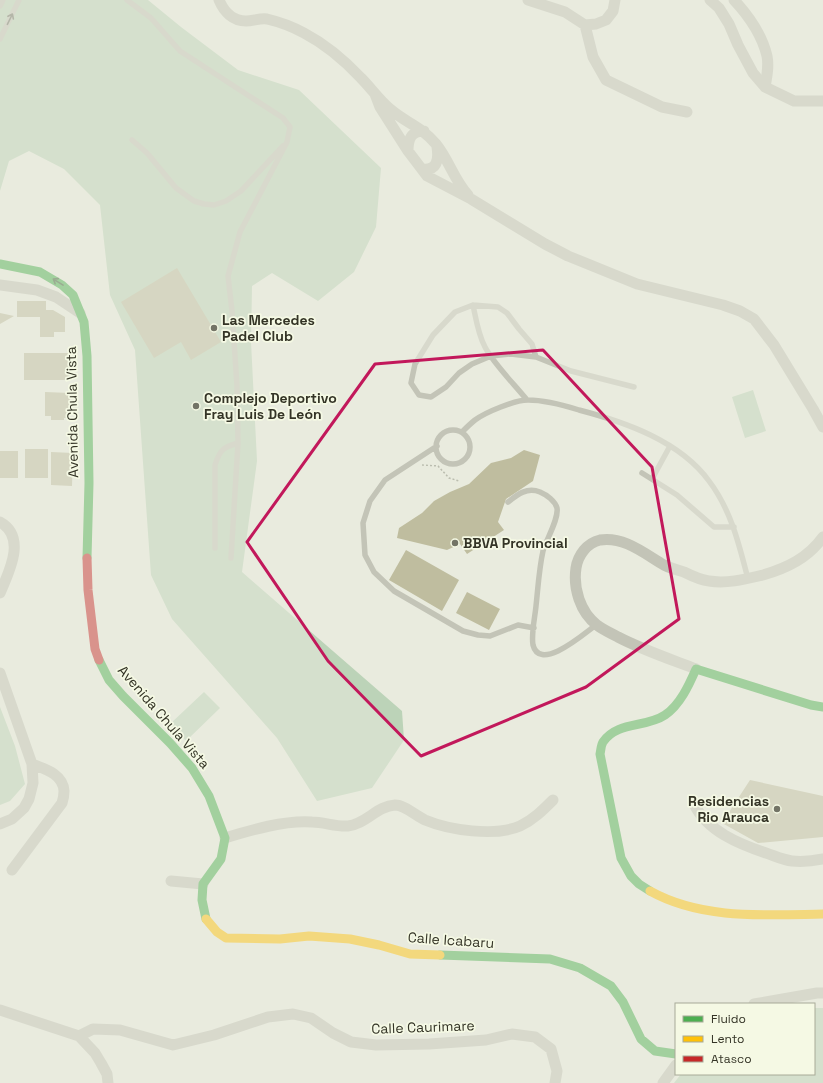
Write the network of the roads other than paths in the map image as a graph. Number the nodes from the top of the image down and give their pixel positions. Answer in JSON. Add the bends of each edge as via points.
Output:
{"nodes":[{"id":1,"x":3,"y":0,"type":"edge"},
{"id":2,"x":19,"y":0,"type":"edge"},
{"id":3,"x":127,"y":0,"type":"edge"},
{"id":4,"x":219,"y":0,"type":"edge"},
{"id":5,"x":528,"y":0,"type":"edge"},
{"id":6,"x":615,"y":0,"type":"edge"},
{"id":7,"x":710,"y":0,"type":"edge"},
{"id":8,"x":734,"y":0,"type":"edge"},
{"id":9,"x":0,"y":6,"type":"edge"},
{"id":10,"x":585,"y":25,"type":"junction"},
{"id":11,"x":0,"y":38,"type":"edge"},
{"id":12,"x":765,"y":86,"type":"junction"},
{"id":13,"x":375,"y":94,"type":"junction"},
{"id":14,"x":823,"y":101,"type":"edge"},
{"id":15,"x":687,"y":112,"type":"dead end"},
{"id":16,"x":424,"y":131,"type":"junction"},
{"id":17,"x":132,"y":140,"type":"dead end"},
{"id":18,"x":287,"y":142,"type":"junction"},
{"id":19,"x":437,"y":145,"type":"junction"},
{"id":20,"x":408,"y":151,"type":"junction"},
{"id":21,"x":422,"y":169,"type":"junction"},
{"id":22,"x":471,"y":199,"type":"junction"},
{"id":23,"x":0,"y":264,"type":"edge"},
{"id":24,"x":0,"y":285,"type":"edge"},
{"id":25,"x":473,"y":305,"type":"junction"},
{"id":26,"x":80,"y":313,"type":"junction"},
{"id":27,"x":491,"y":356,"type":"junction"},
{"id":28,"x":536,"y":357,"type":"junction"},
{"id":29,"x":634,"y":387,"type":"dead end"},
{"id":30,"x":527,"y":400,"type":"junction"},
{"id":31,"x":823,"y":427,"type":"edge"},
{"id":32,"x":462,"y":432,"type":"junction"},
{"id":33,"x":238,"y":443,"type":"junction"},
{"id":34,"x":437,"y":446,"type":"junction"},
{"id":35,"x":670,"y":446,"type":"junction"},
{"id":36,"x":642,"y":473,"type":"dead end"},
{"id":37,"x":652,"y":479,"type":"junction"},
{"id":38,"x":508,"y":502,"type":"dead end"},
{"id":39,"x":0,"y":522,"type":"edge"},
{"id":40,"x":734,"y":527,"type":"junction"},
{"id":41,"x":823,"y":537,"type":"edge"},
{"id":42,"x":215,"y":548,"type":"dead end"},
{"id":43,"x":231,"y":558,"type":"dead end"},
{"id":44,"x":748,"y":579,"type":"junction"},
{"id":45,"x":0,"y":593,"type":"edge"},
{"id":46,"x":596,"y":624,"type":"junction"},
{"id":47,"x":534,"y":628,"type":"junction"},
{"id":48,"x":696,"y":669,"type":"junction"},
{"id":49,"x":0,"y":673,"type":"edge"},
{"id":50,"x":823,"y":707,"type":"edge"},
{"id":51,"x":32,"y":764,"type":"junction"},
{"id":52,"x":553,"y":800,"type":"dead end"},
{"id":53,"x":694,"y":804,"type":"dead end"},
{"id":54,"x":0,"y":824,"type":"edge"},
{"id":55,"x":226,"y":838,"type":"junction"},
{"id":56,"x":823,"y":859,"type":"edge"},
{"id":57,"x":12,"y":870,"type":"dead end"},
{"id":58,"x":171,"y":881,"type":"dead end"},
{"id":59,"x":203,"y":884,"type":"junction"},
{"id":60,"x":823,"y":914,"type":"edge"},
{"id":61,"x":823,"y":993,"type":"edge"},
{"id":62,"x":760,"y":1003,"type":"edge"},
{"id":63,"x":0,"y":1010,"type":"edge"},
{"id":64,"x":79,"y":1036,"type":"junction"},
{"id":65,"x":675,"y":1054,"type":"edge"},
{"id":66,"x":675,"y":1066,"type":"edge"},
{"id":67,"x":108,"y":1083,"type":"edge"},
{"id":68,"x":555,"y":1083,"type":"edge"},
{"id":69,"x":663,"y":1083,"type":"edge"}],
"edges":[{"from":1,"to":9,"type":"lane"},
{"from":11,"to":2,"type":"lane","one_way":true},
{"from":3,"to":18,"type":"lane","via":[[151,18],[180,51],[283,118],[290,127]]},
{"from":4,"to":13,"type":"street","via":[[226,13],[235,19],[266,19],[310,37],[347,64]]},
{"from":5,"to":10,"type":"street","via":[[565,12]]},
{"from":6,"to":10,"type":"street","via":[[613,11],[606,20]]},
{"from":7,"to":12,"type":"street","via":[[719,8],[753,73]]},
{"from":8,"to":12,"type":"street","via":[[744,10],[759,34],[767,56]]},
{"from":10,"to":15,"type":"street","via":[[593,57],[606,80],[662,107]]},
{"from":12,"to":14,"type":"street","via":[[794,101]]},
{"from":13,"to":16,"type":"street","via":[[392,111]]},
{"from":13,"to":20,"type":"street"},
{"from":16,"to":19,"type":"street"},
{"from":16,"to":20,"type":"street","via":[[415,132],[411,136]]},
{"from":17,"to":18,"type":"lane","via":[[147,153],[180,192],[194,201],[214,205],[241,192]]},
{"from":18,"to":33,"type":"lane","via":[[240,232],[228,276],[237,386]]},
{"from":19,"to":21,"type":"street","via":[[438,162],[431,168]]},
{"from":19,"to":22,"type":"street","via":[[461,187]]},
{"from":20,"to":21,"type":"street"},
{"from":21,"to":22,"type":"street","via":[[428,176]]},
{"from":22,"to":31,"type":"street","via":[[568,256],[637,284],[723,305],[754,319],[774,345]]},
{"from":26,"to":23,"type":"street","name":"Avenida Chula Vista","one_way":true,"via":[[73,295],[62,285],[40,272]]},
{"from":24,"to":26,"type":"street","via":[[37,290],[56,297]]},
{"from":25,"to":27,"type":"lane","via":[[477,325]]},
{"from":25,"to":27,"type":"lane","via":[[455,312],[434,335],[415,364],[411,383],[420,395],[431,397],[472,364]]},
{"from":25,"to":28,"type":"lane","via":[[498,308],[507,314],[532,344]]},
{"from":26,"to":55,"type":"street","name":"Avenida Chula Vista","via":[[84,322],[87,356],[87,557],[95,649],[109,680],[192,768],[209,796]]},
{"from":27,"to":28,"type":"lane","via":[[511,354]]},
{"from":27,"to":30,"type":"lane"},
{"from":28,"to":29,"type":"lane","via":[[571,371]]},
{"from":30,"to":32,"type":"lane","via":[[503,406],[476,419]]},
{"from":30,"to":35,"type":"lane","via":[[558,404],[593,413],[650,435]]},
{"from":32,"to":34,"type":"lane","via":[[456,430],[444,433]]},
{"from":32,"to":34,"type":"lane","via":[[470,442],[468,456],[462,462],[446,462],[438,454]]},
{"from":33,"to":42,"type":"lane","via":[[224,448],[218,454],[215,465]]},
{"from":33,"to":43,"type":"lane"},
{"from":34,"to":47,"type":"lane","via":[[385,480],[370,501],[363,523],[365,556],[374,572],[394,591],[463,631],[490,636],[518,625]]},
{"from":35,"to":37,"type":"lane"},
{"from":35,"to":40,"type":"lane","via":[[694,464],[709,481],[724,504]]},
{"from":36,"to":37,"type":"lane"},
{"from":37,"to":40,"type":"lane","via":[[676,495],[714,527]]},
{"from":38,"to":47,"type":"lane","via":[[519,492],[532,489],[542,492],[552,500],[557,509],[543,553]]},
{"from":39,"to":45,"type":"street","via":[[13,536],[14,551]]},
{"from":40,"to":44,"type":"lane"},
{"from":41,"to":44,"type":"street","via":[[788,567]]},
{"from":44,"to":46,"type":"street","via":[[709,582],[665,566],[630,545],[616,540],[592,543],[577,561],[575,582],[580,603]]},
{"from":46,"to":47,"type":"lane","via":[[551,655],[536,651]]},
{"from":46,"to":48,"type":"street","via":[[636,647]]},
{"from":48,"to":50,"type":"street"},
{"from":48,"to":60,"type":"street","via":[[690,683],[664,715],[623,727],[602,742],[600,754],[625,867],[639,884],[695,909],[751,915]]},
{"from":49,"to":51,"type":"street"},
{"from":51,"to":54,"type":"street","via":[[33,783],[29,800],[12,819]]},
{"from":51,"to":57,"type":"street","via":[[54,773],[61,781],[64,791],[62,803]]},
{"from":52,"to":55,"type":"street","via":[[535,817],[519,826],[501,831],[456,829],[424,819],[397,805],[384,807],[365,820],[350,826],[312,822],[292,823]]},
{"from":53,"to":56,"type":"street","via":[[705,821],[743,845],[792,861]]},
{"from":55,"to":59,"type":"street","via":[[221,859]]},
{"from":58,"to":59,"type":"street"},
{"from":59,"to":65,"type":"street","name":"Calle Icabaru","via":[[202,900],[206,919],[226,938],[280,939],[309,936],[350,939],[410,954],[550,959],[580,968],[611,986],[623,1002],[641,1039],[655,1051]]},
{"from":61,"to":62,"type":"street"},
{"from":63,"to":64,"type":"street"},
{"from":64,"to":67,"type":"street","via":[[95,1053],[107,1074]]},
{"from":64,"to":68,"type":"street","name":"Calle Caurimare","via":[[93,1029],[120,1030],[173,1045],[268,1018],[293,1014],[311,1018],[350,1042],[376,1045],[486,1040],[512,1034],[535,1037],[550,1049],[557,1071]]},
{"from":66,"to":69,"type":"street"}]}
